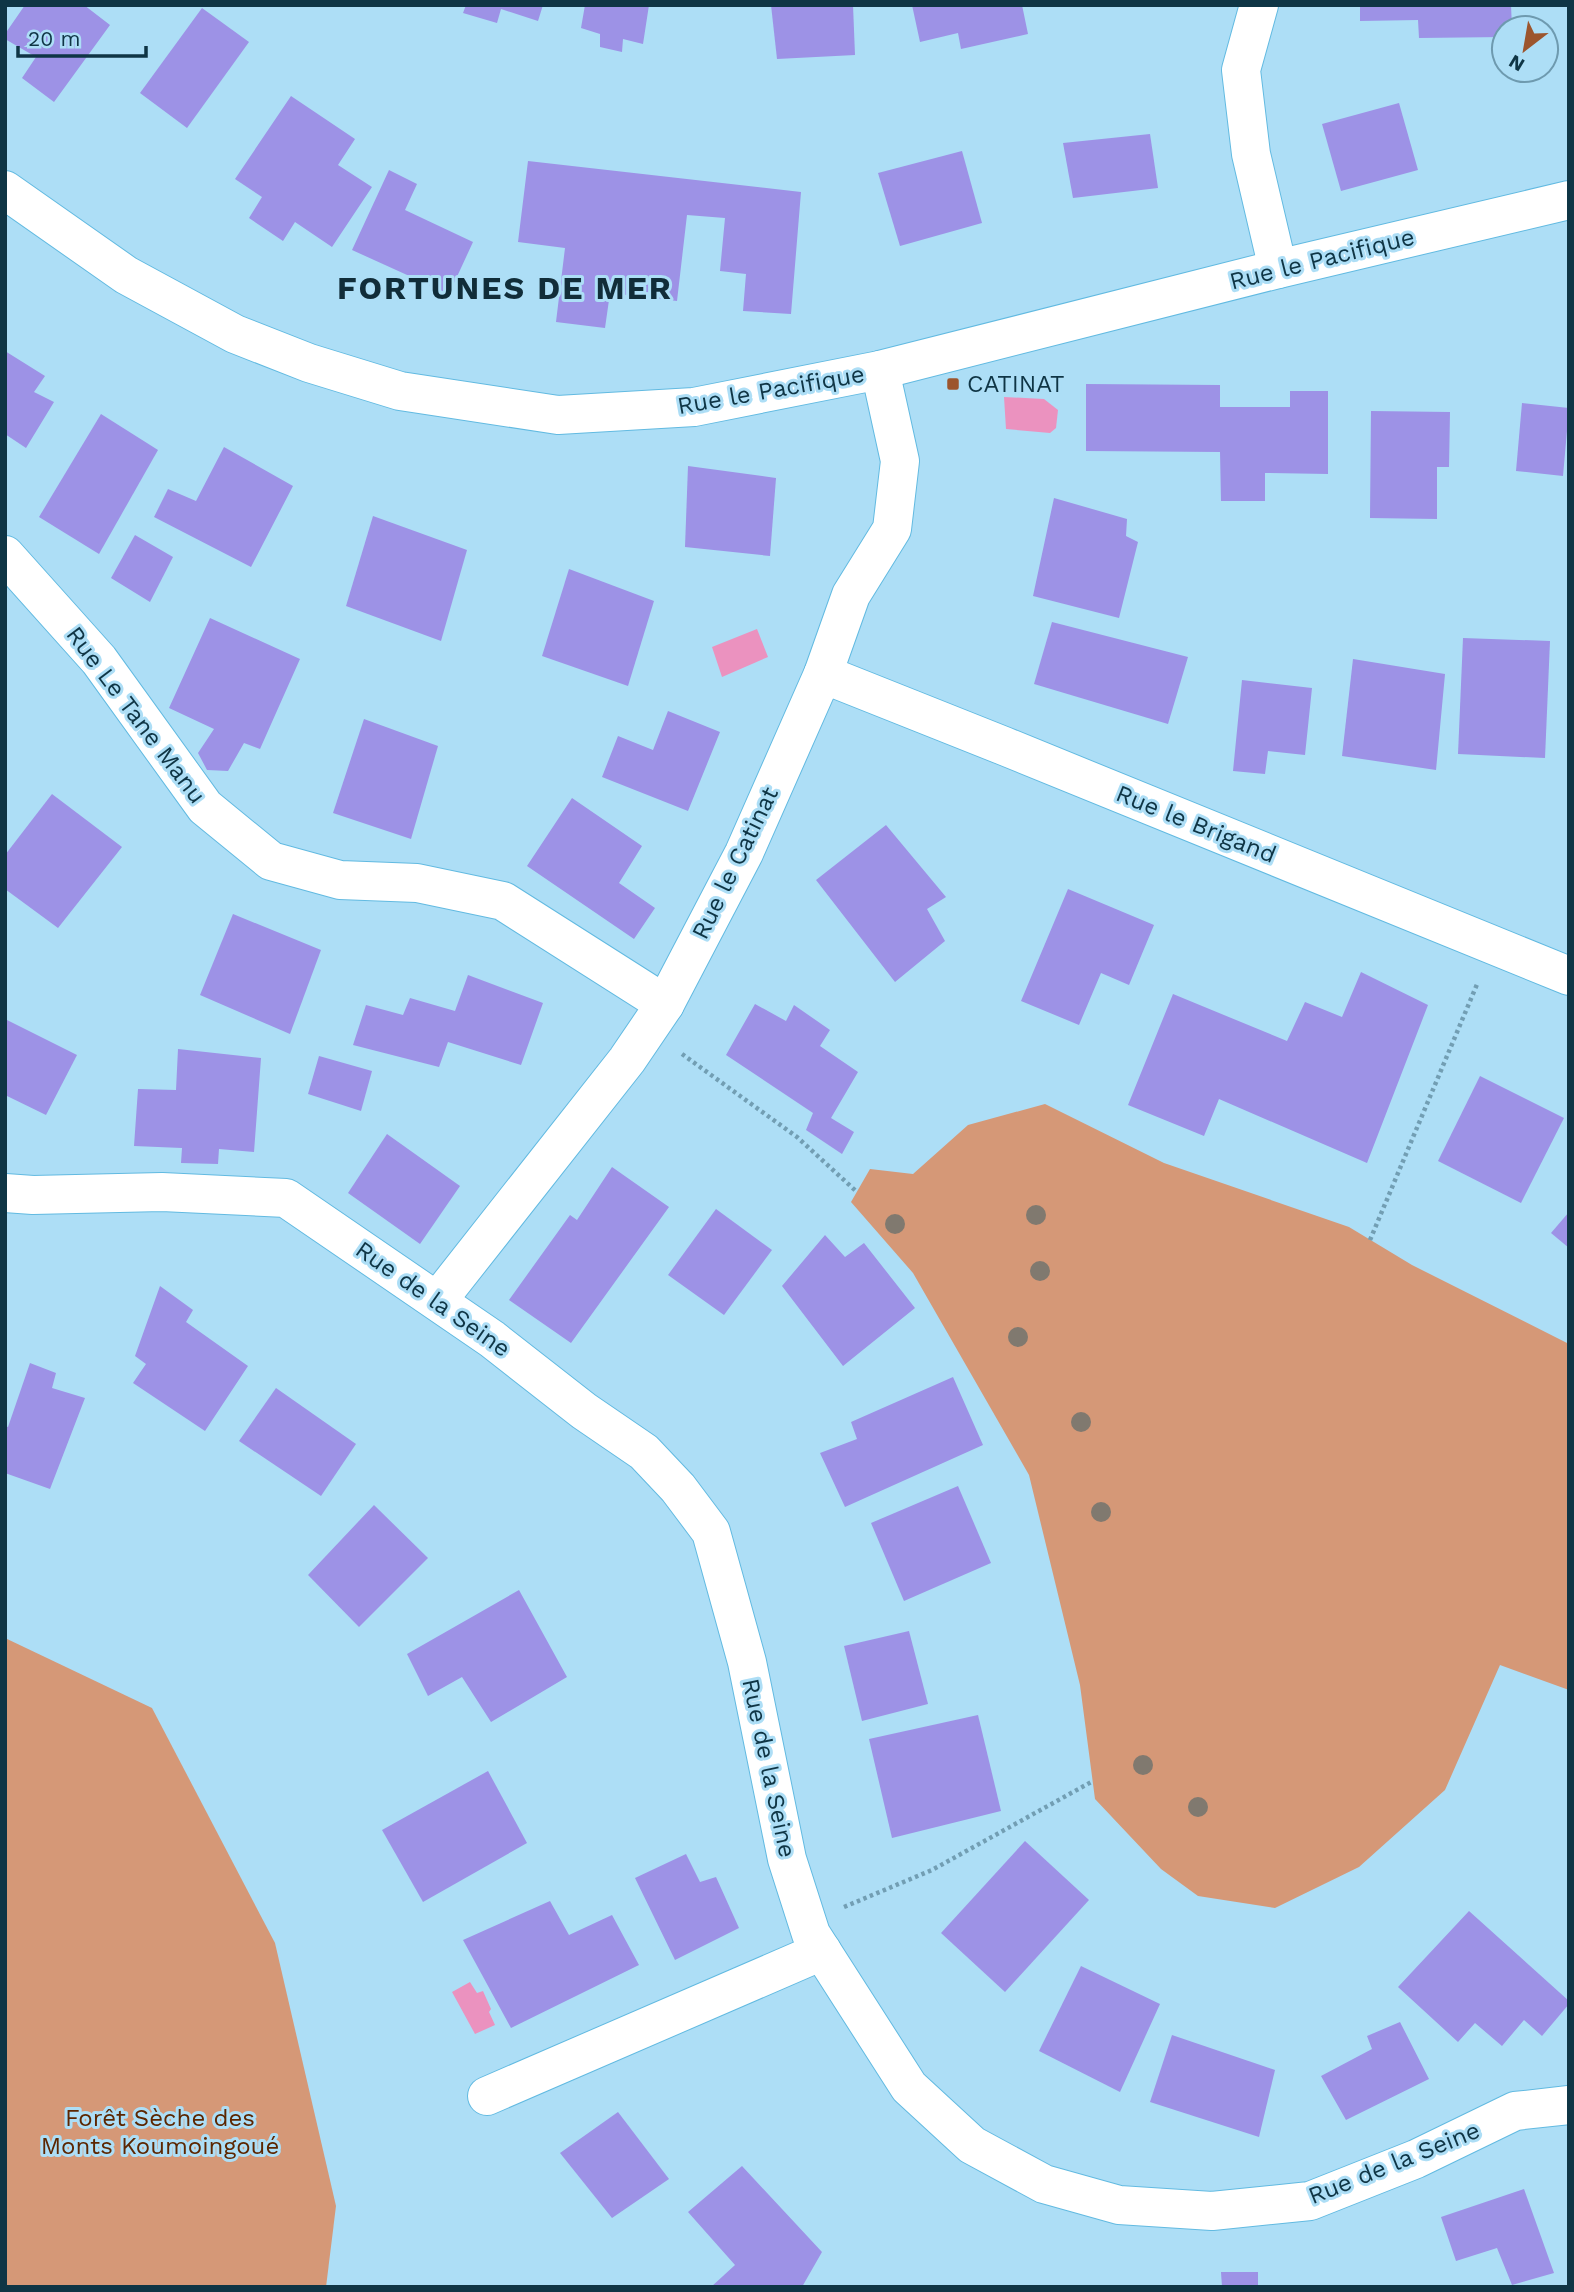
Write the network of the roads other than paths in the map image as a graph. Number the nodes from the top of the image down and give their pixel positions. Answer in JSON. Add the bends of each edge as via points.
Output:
{"nodes":[{"id":1,"x":1259,"y":5,"type":"edge"},
{"id":2,"x":5,"y":190,"type":"edge"},
{"id":3,"x":1569,"y":200,"type":"edge"},
{"id":4,"x":1278,"y":269,"type":"junction"},
{"id":5,"x":880,"y":370,"type":"junction"},
{"id":6,"x":5,"y":555,"type":"edge"},
{"id":7,"x":822,"y":674,"type":"junction"},
{"id":8,"x":1569,"y":976,"type":"edge"},
{"id":9,"x":656,"y":1017,"type":"junction"},
{"id":10,"x":5,"y":1193,"type":"edge"},
{"id":11,"x":438,"y":1300,"type":"junction"},
{"id":12,"x":815,"y":1936,"type":"junction"},
{"id":13,"x":486,"y":2096,"type":"dead end"},
{"id":14,"x":1569,"y":2105,"type":"edge"}],
"edges":[{"from":1,"to":4,"type":"street","via":[[1241,70],[1251,154]]},
{"from":2,"to":5,"type":"street","name":"Rue le Pacifique","via":[[126,275],[235,334],[400,391],[558,415],[694,407]]},
{"from":3,"to":4,"type":"street","name":"Rue le Pacifique"},
{"from":4,"to":5,"type":"street","name":"Rue le Pacifique"},
{"from":5,"to":7,"type":"street","name":"Rue le Catinat","via":[[900,461],[892,529],[851,595]]},
{"from":6,"to":9,"type":"street","name":"Rue Le Tane Manu","via":[[99,660],[205,807],[271,861],[340,880],[417,883],[503,901]]},
{"from":7,"to":8,"type":"street","name":"Rue le Brigand"},
{"from":7,"to":9,"type":"street","name":"Rue le Catinat","via":[[744,853]]},
{"from":9,"to":11,"type":"street","name":"Rue le Catinat"},
{"from":10,"to":11,"type":"street","name":"Rue de la Seine","via":[[162,1192],[286,1198]]},
{"from":11,"to":12,"type":"street","name":"Rue de la Seine","via":[[644,1452],[711,1532],[747,1662],[788,1859]]},
{"from":12,"to":13,"type":"street"},
{"from":12,"to":14,"type":"street","name":"Rue de la Seine","via":[[909,2087],[972,2145],[1044,2184],[1119,2205],[1212,2211],[1311,2200],[1416,2159],[1515,2111]]}]}
